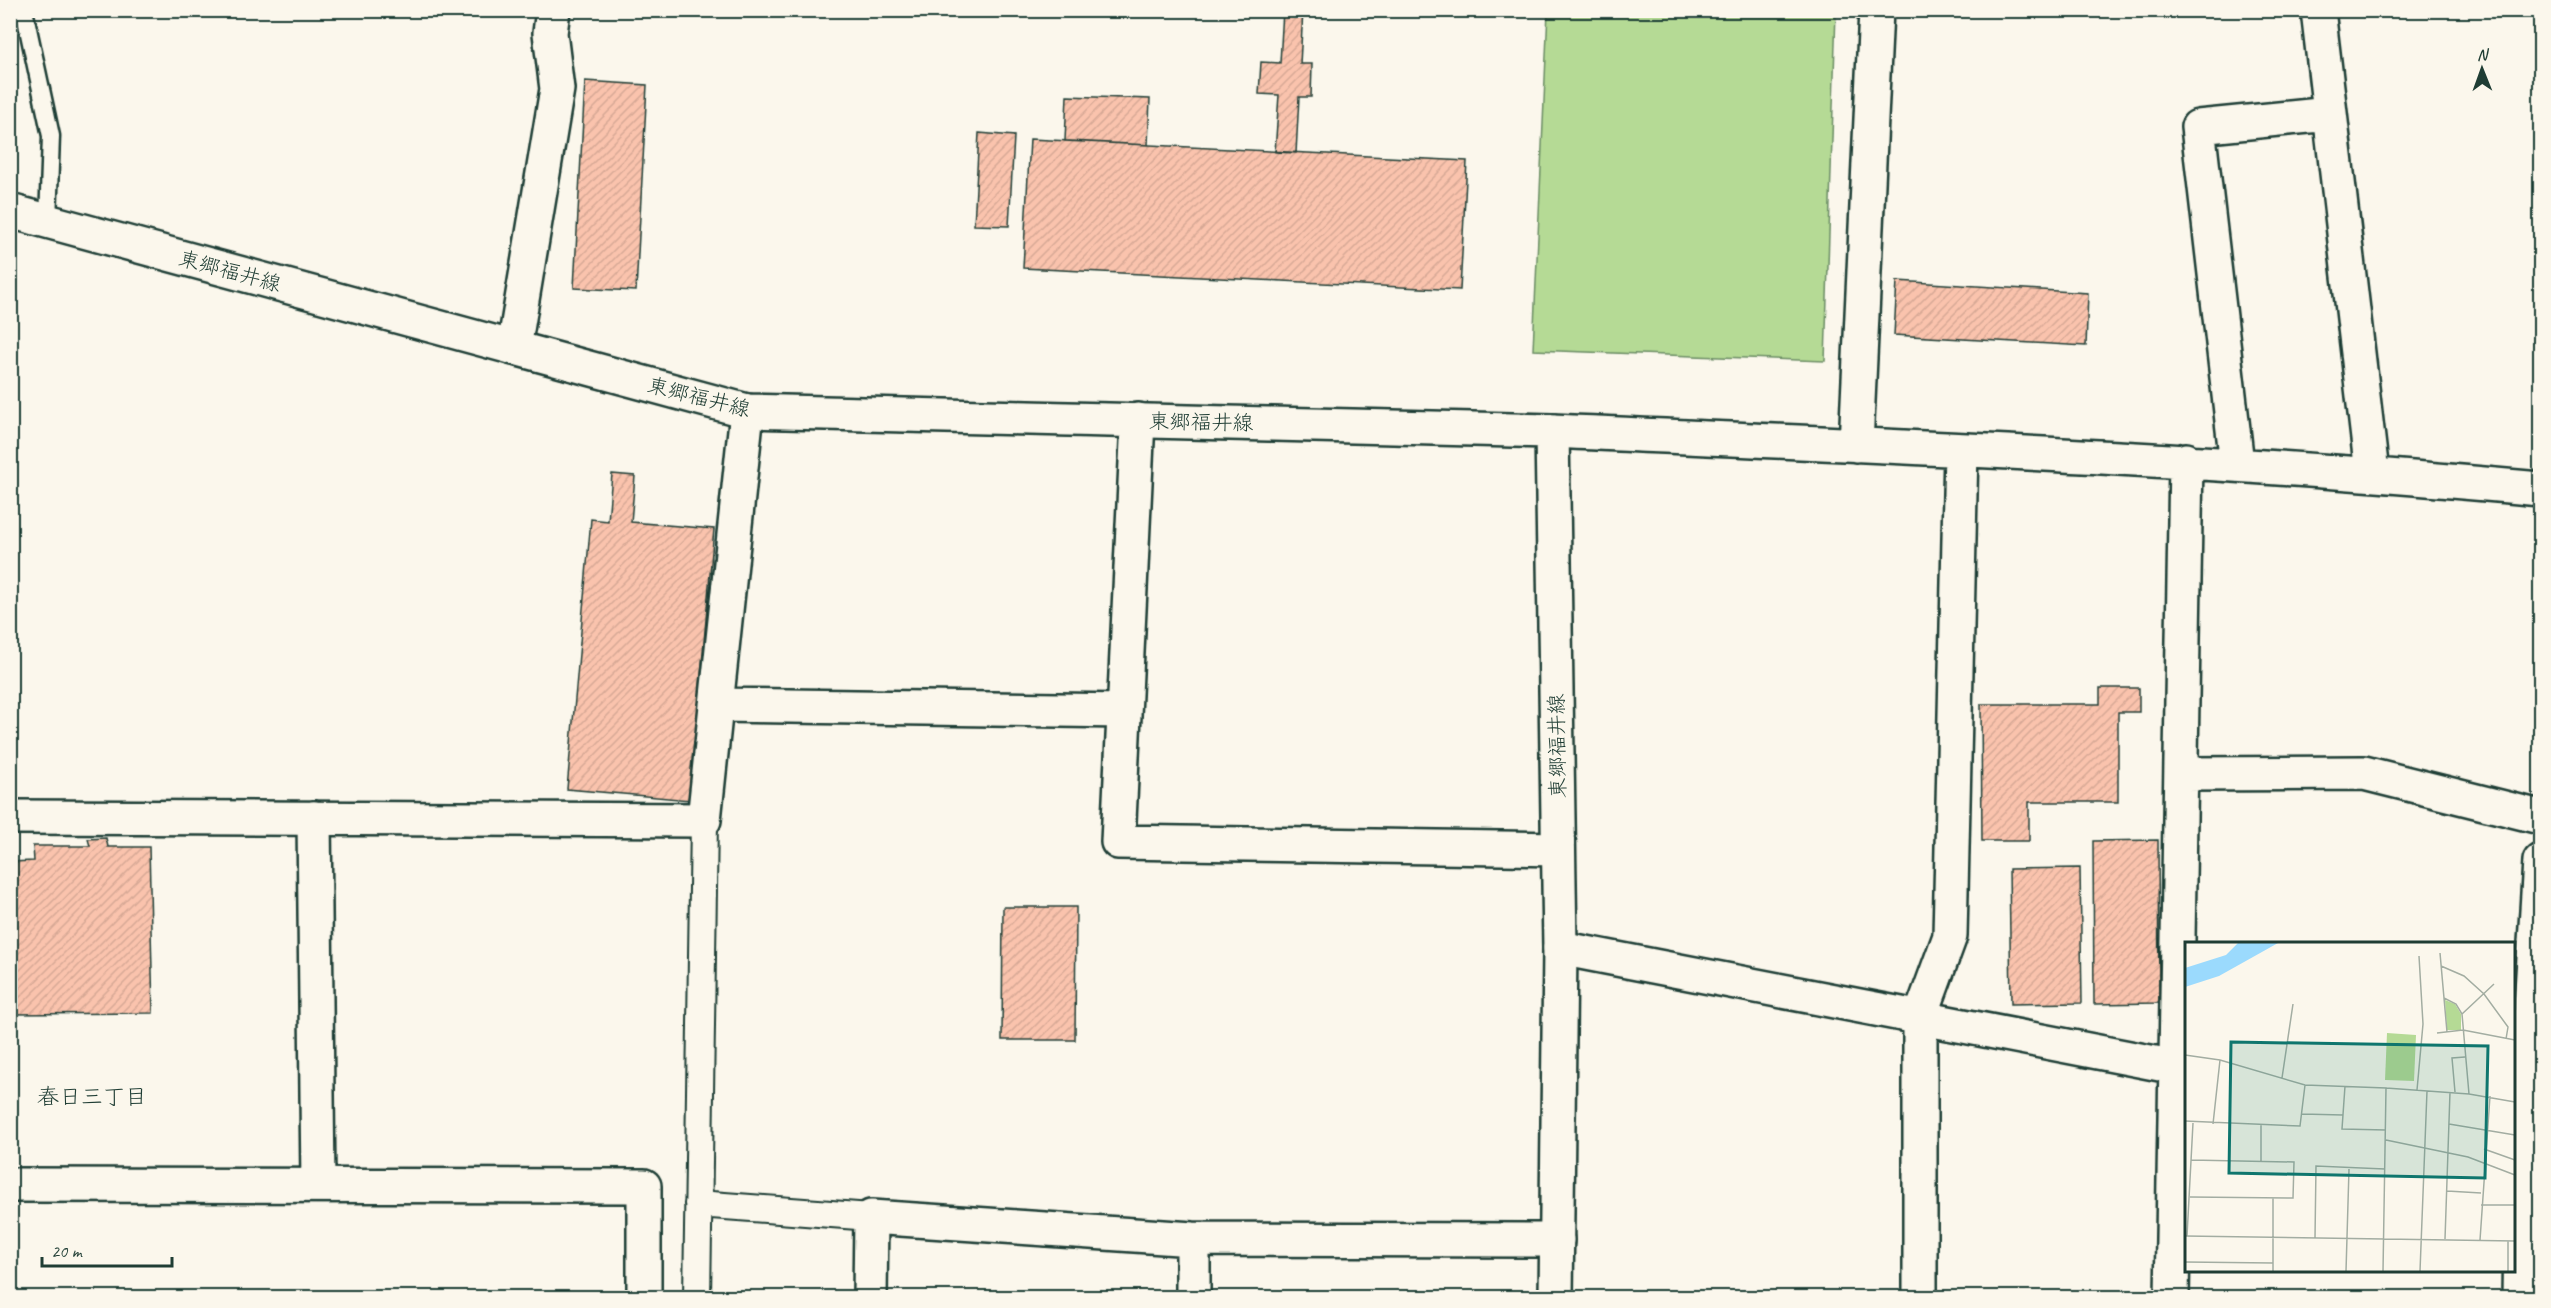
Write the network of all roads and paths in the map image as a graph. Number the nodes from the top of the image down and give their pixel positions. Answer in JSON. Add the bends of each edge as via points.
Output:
{"nodes":[{"id":1,"x":24,"y":10,"type":"edge"},
{"id":2,"x":553,"y":10,"type":"edge"},
{"id":3,"x":1876,"y":10,"type":"edge"},
{"id":4,"x":2318,"y":10,"type":"edge"},
{"id":5,"x":2330,"y":114,"type":"junction"},
{"id":6,"x":10,"y":211,"type":"edge"},
{"id":7,"x":48,"y":221,"type":"junction"},
{"id":8,"x":514,"y":348,"type":"junction"},
{"id":9,"x":747,"y":411,"type":"junction"},
{"id":10,"x":1138,"y":420,"type":"junction"},
{"id":11,"x":1552,"y":431,"type":"junction"},
{"id":12,"x":1856,"y":445,"type":"junction"},
{"id":13,"x":1960,"y":450,"type":"junction"},
{"id":14,"x":2186,"y":460,"type":"junction"},
{"id":15,"x":2237,"y":464,"type":"junction"},
{"id":16,"x":2372,"y":473,"type":"junction"},
{"id":17,"x":2541,"y":489,"type":"edge"},
{"id":18,"x":716,"y":705,"type":"junction"},
{"id":19,"x":1124,"y":711,"type":"junction"},
{"id":20,"x":2181,"y":774,"type":"junction"},
{"id":21,"x":10,"y":817,"type":"edge"},
{"id":22,"x":2541,"y":817,"type":"edge"},
{"id":23,"x":314,"y":818,"type":"junction"},
{"id":24,"x":704,"y":820,"type":"junction"},
{"id":25,"x":1558,"y":849,"type":"junction"},
{"id":26,"x":2541,"y":861,"type":"edge"},
{"id":27,"x":1560,"y":948,"type":"junction"},
{"id":28,"x":1920,"y":1018,"type":"junction"},
{"id":29,"x":2535,"y":1022,"type":"edge"},
{"id":30,"x":2181,"y":1068,"type":"edge"},
{"id":31,"x":2525,"y":1171,"type":"edge"},
{"id":32,"x":10,"y":1185,"type":"edge"},
{"id":33,"x":318,"y":1185,"type":"junction"},
{"id":34,"x":698,"y":1204,"type":"junction"},
{"id":35,"x":871,"y":1217,"type":"junction"},
{"id":36,"x":1193,"y":1239,"type":"junction"},
{"id":37,"x":1557,"y":1240,"type":"junction"},
{"id":38,"x":644,"y":1298,"type":"edge"},
{"id":39,"x":697,"y":1298,"type":"edge"},
{"id":40,"x":870,"y":1298,"type":"edge"},
{"id":41,"x":1193,"y":1298,"type":"edge"},
{"id":42,"x":1556,"y":1298,"type":"edge"},
{"id":43,"x":1920,"y":1298,"type":"edge"},
{"id":44,"x":2172,"y":1298,"type":"edge"},
{"id":45,"x":2519,"y":1298,"type":"edge"}],
"edges":[{"from":1,"to":7,"type":"lane","via":[[51,136]]},
{"from":2,"to":8,"type":"street","via":[[550,33],[557,89]]},
{"from":3,"to":12,"type":"street"},
{"from":4,"to":5,"type":"street"},
{"from":5,"to":15,"type":"street","via":[[2198,127]]},
{"from":5,"to":16,"type":"street"},
{"from":6,"to":7,"type":"street","name":"東郷福井線"},
{"from":7,"to":8,"type":"street","name":"東郷福井線"},
{"from":8,"to":9,"type":"street","name":"東郷福井線"},
{"from":9,"to":10,"type":"street","name":"東郷福井線"},
{"from":9,"to":18,"type":"street"},
{"from":10,"to":11,"type":"street","name":"東郷福井線"},
{"from":10,"to":19,"type":"street"},
{"from":11,"to":12,"type":"street"},
{"from":11,"to":25,"type":"street","name":"東郷福井線"},
{"from":12,"to":13,"type":"street"},
{"from":13,"to":14,"type":"street"},
{"from":13,"to":28,"type":"street","via":[[1950,936]]},
{"from":14,"to":15,"type":"street"},
{"from":14,"to":20,"type":"street"},
{"from":15,"to":16,"type":"street"},
{"from":16,"to":17,"type":"street"},
{"from":18,"to":19,"type":"street"},
{"from":18,"to":24,"type":"street"},
{"from":19,"to":25,"type":"street","via":[[1118,842]]},
{"from":20,"to":22,"type":"street","via":[[2364,773]]},
{"from":20,"to":30,"type":"street"},
{"from":21,"to":23,"type":"street"},
{"from":23,"to":24,"type":"street"},
{"from":23,"to":33,"type":"street"},
{"from":24,"to":34,"type":"street"},
{"from":25,"to":27,"type":"street","name":"東郷福井線"},
{"from":26,"to":29,"type":"street"},
{"from":27,"to":28,"type":"street"},
{"from":27,"to":37,"type":"street","name":"東郷福井線"},
{"from":28,"to":30,"type":"street"},
{"from":28,"to":43,"type":"street"},
{"from":29,"to":31,"type":"street"},
{"from":30,"to":44,"type":"street"},
{"from":31,"to":45,"type":"street"},
{"from":32,"to":33,"type":"street"},
{"from":33,"to":38,"type":"street","via":[[644,1186]]},
{"from":34,"to":35,"type":"street"},
{"from":34,"to":39,"type":"street"},
{"from":35,"to":36,"type":"street"},
{"from":35,"to":40,"type":"street"},
{"from":36,"to":37,"type":"street"},
{"from":36,"to":41,"type":"street"},
{"from":37,"to":42,"type":"street","name":"東郷福井線"}]}
